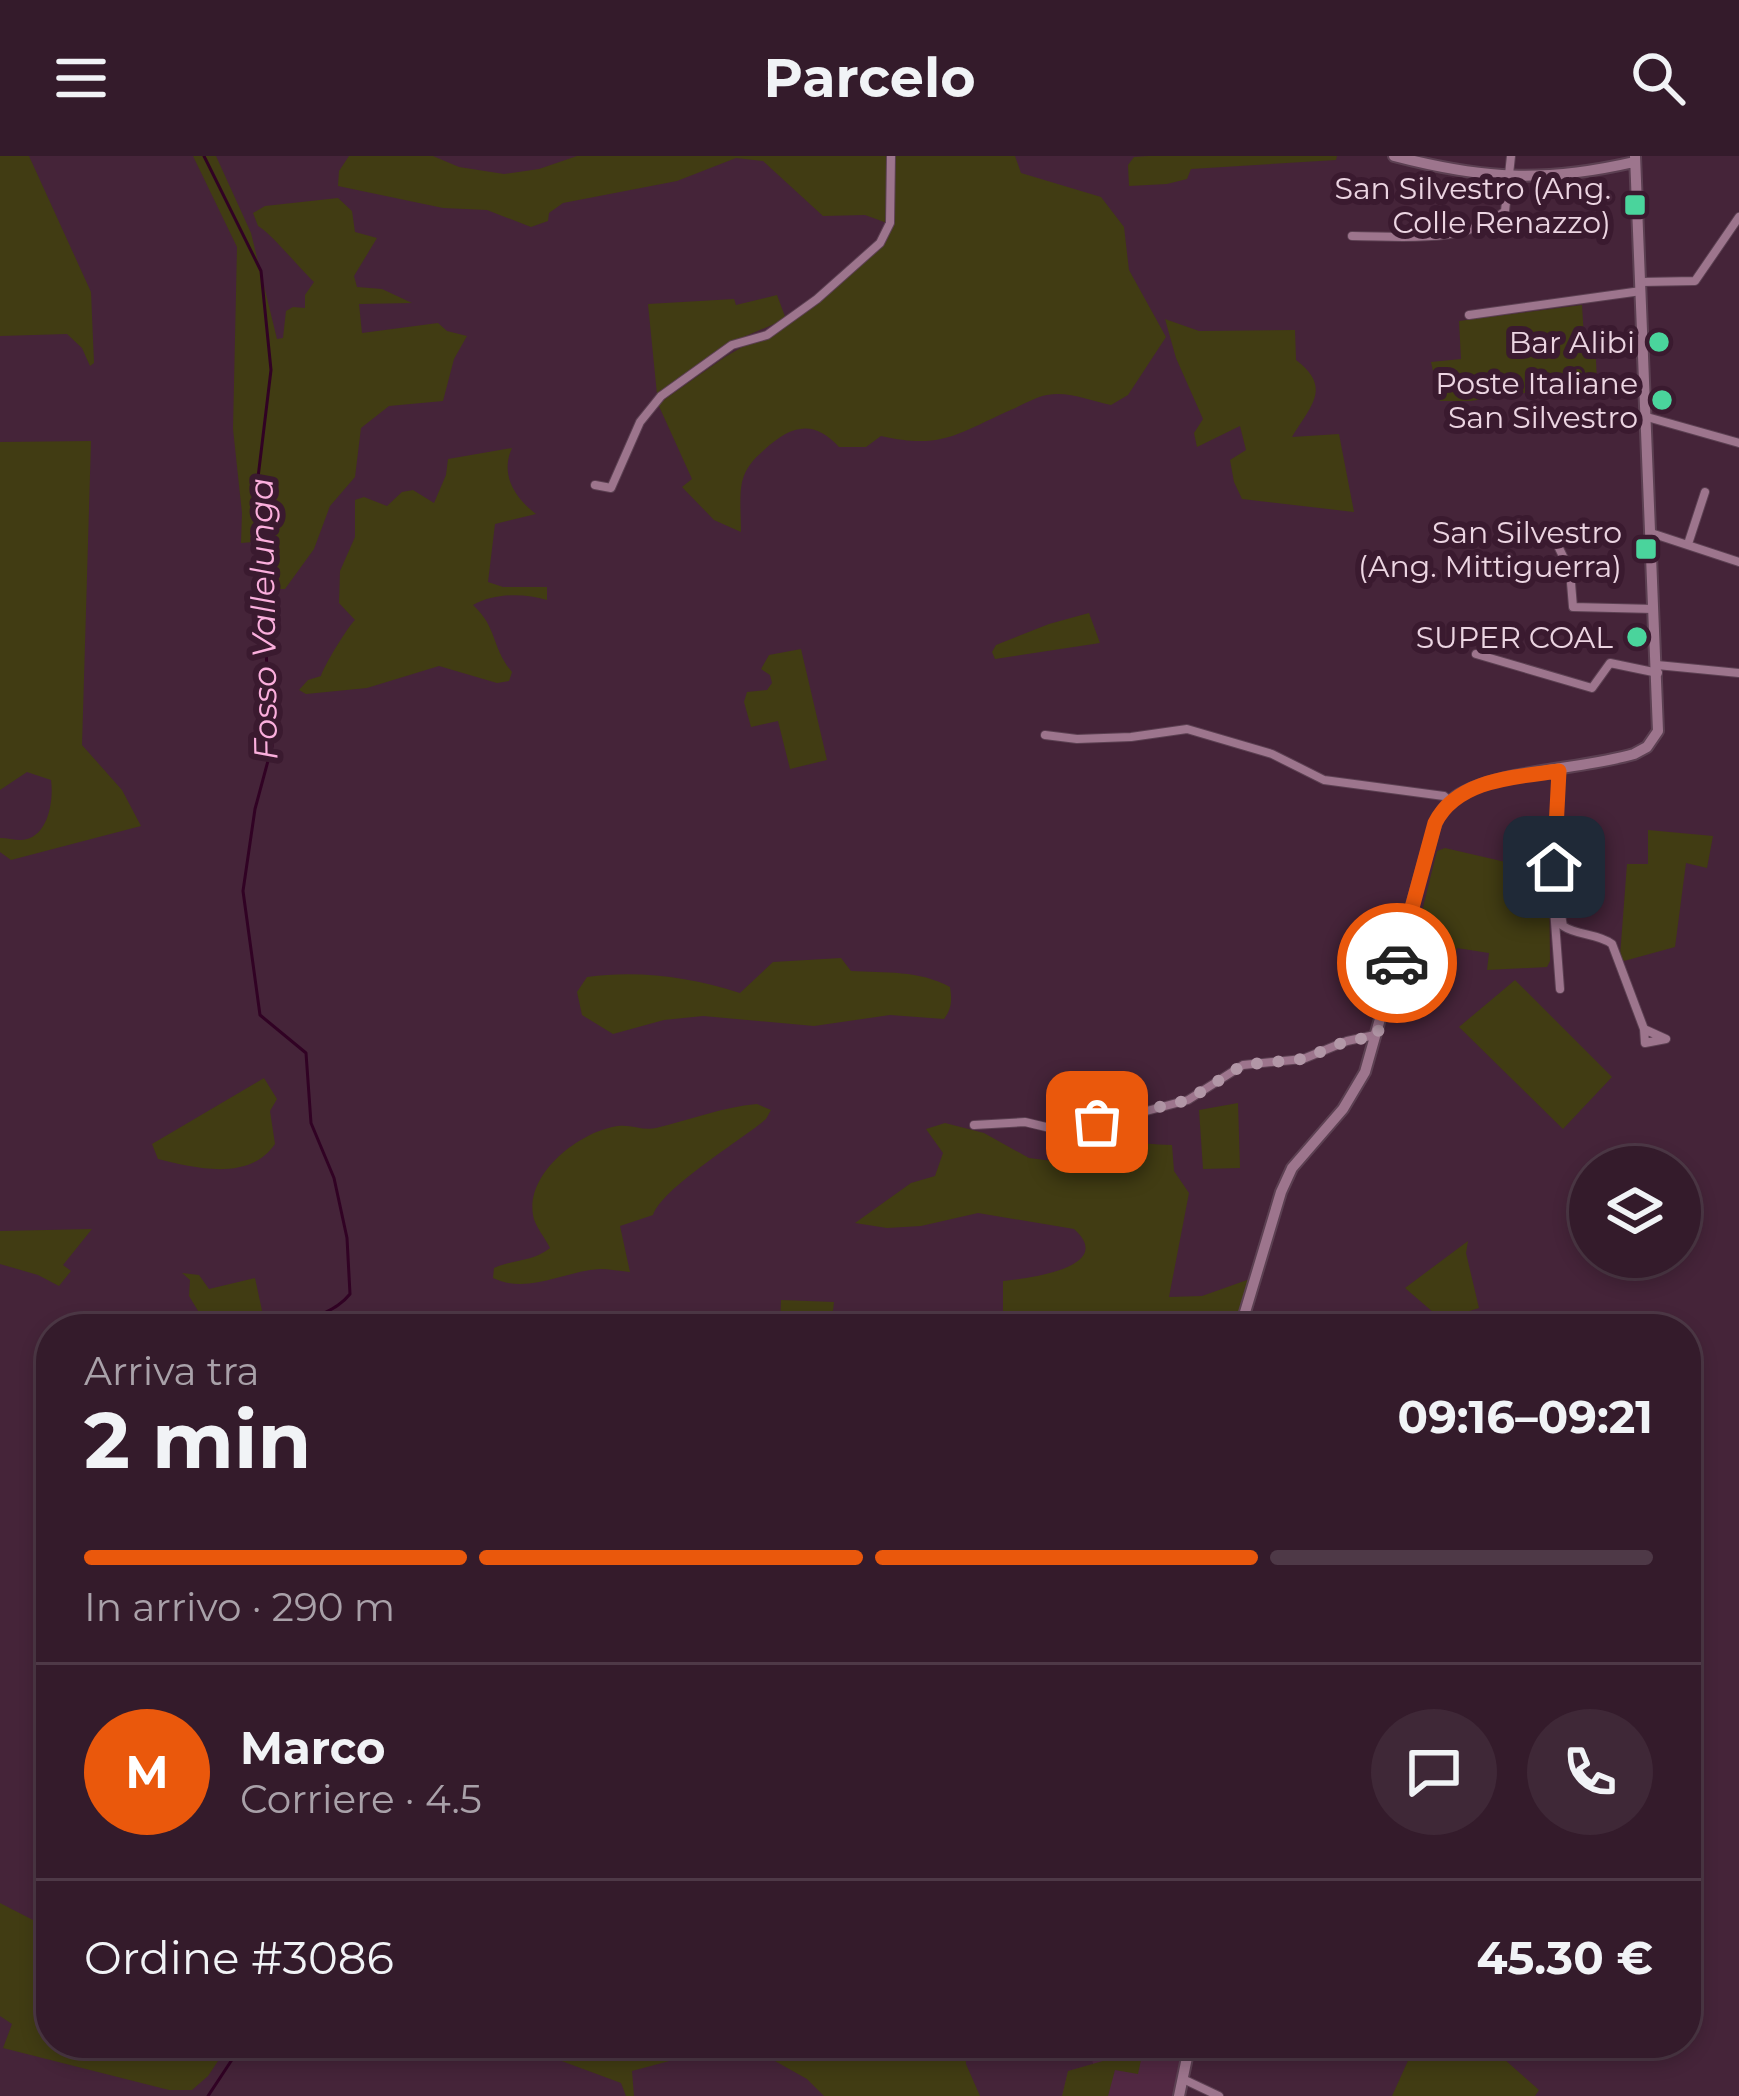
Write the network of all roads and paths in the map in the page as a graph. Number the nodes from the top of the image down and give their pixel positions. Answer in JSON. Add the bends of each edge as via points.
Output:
{"nodes":[{"id":1,"x":891,"y":156,"type":"edge"},
{"id":2,"x":1394,"y":156,"type":"edge"},
{"id":3,"x":1511,"y":156,"type":"edge"},
{"id":4,"x":1634,"y":159,"type":"edge"},
{"id":5,"x":1509,"y":178,"type":"junction"},
{"id":6,"x":1739,"y":217,"type":"edge"},
{"id":7,"x":1352,"y":236,"type":"dead end"},
{"id":8,"x":1641,"y":287,"type":"junction"},
{"id":9,"x":1468,"y":316,"type":"dead end"},
{"id":10,"x":1647,"y":417,"type":"junction"},
{"id":11,"x":1739,"y":443,"type":"edge"},
{"id":12,"x":595,"y":485,"type":"dead end"},
{"id":13,"x":1705,"y":492,"type":"dead end"},
{"id":14,"x":1649,"y":533,"type":"junction"},
{"id":15,"x":1562,"y":534,"type":"dead end"},
{"id":16,"x":1688,"y":544,"type":"junction"},
{"id":17,"x":1739,"y":562,"type":"edge"},
{"id":18,"x":1654,"y":609,"type":"junction"},
{"id":19,"x":1477,"y":654,"type":"dead end"},
{"id":20,"x":1658,"y":669,"type":"junction"},
{"id":21,"x":1739,"y":673,"type":"edge"},
{"id":22,"x":1045,"y":735,"type":"dead end"},
{"id":23,"x":1559,"y":771,"type":"junction"},
{"id":24,"x":1450,"y":801,"type":"junction"},
{"id":25,"x":1553,"y":876,"type":"junction"},
{"id":26,"x":1560,"y":989,"type":"dead end"},
{"id":27,"x":1644,"y":1029,"type":"dead end"},
{"id":28,"x":1377,"y":1036,"type":"junction"},
{"id":29,"x":974,"y":1125,"type":"dead end"},
{"id":30,"x":1245,"y":1314,"type":"edge"},
{"id":31,"x":1187,"y":2058,"type":"edge"},
{"id":32,"x":1183,"y":2079,"type":"junction"},
{"id":33,"x":1179,"y":2096,"type":"edge"},
{"id":34,"x":1220,"y":2096,"type":"edge"}],
"edges":[{"from":1,"to":12,"type":"street","via":[[890,223],[880,243],[767,335],[732,345],[661,396],[640,422],[611,488]]},
{"from":2,"to":5,"type":"street"},
{"from":3,"to":5,"type":"street"},
{"from":4,"to":5,"type":"street"},
{"from":4,"to":8,"type":"street"},
{"from":5,"to":7,"type":"street","via":[[1497,218],[1441,236]]},
{"from":6,"to":8,"type":"street","via":[[1696,281]]},
{"from":8,"to":9,"type":"street"},
{"from":8,"to":10,"type":"street"},
{"from":10,"to":11,"type":"street"},
{"from":10,"to":14,"type":"street"},
{"from":13,"to":16,"type":"street"},
{"from":14,"to":16,"type":"street"},
{"from":14,"to":18,"type":"street"},
{"from":15,"to":18,"type":"street","via":[[1573,607]]},
{"from":16,"to":17,"type":"street"},
{"from":18,"to":20,"type":"street"},
{"from":19,"to":20,"type":"street","via":[[1592,688],[1610,663]]},
{"from":20,"to":21,"type":"street"},
{"from":20,"to":23,"type":"street","via":[[1660,723],[1647,747]]},
{"from":22,"to":24,"type":"street","via":[[1117,738],[1187,729],[1272,754],[1324,780]]},
{"from":23,"to":24,"type":"street","via":[[1494,782]]},
{"from":23,"to":25,"type":"street"},
{"from":24,"to":28,"type":"street","via":[[1432,831]]},
{"from":25,"to":26,"type":"street"},
{"from":25,"to":27,"type":"street","via":[[1564,926],[1612,944]]},
{"from":28,"to":29,"type":"street","via":[[1303,1059],[1243,1065],[1188,1100],[1067,1132],[1025,1122]]},
{"from":28,"to":30,"type":"street","via":[[1359,1085],[1287,1180]]},
{"from":31,"to":32,"type":"street"},
{"from":32,"to":33,"type":"street"},
{"from":32,"to":34,"type":"street"}]}
